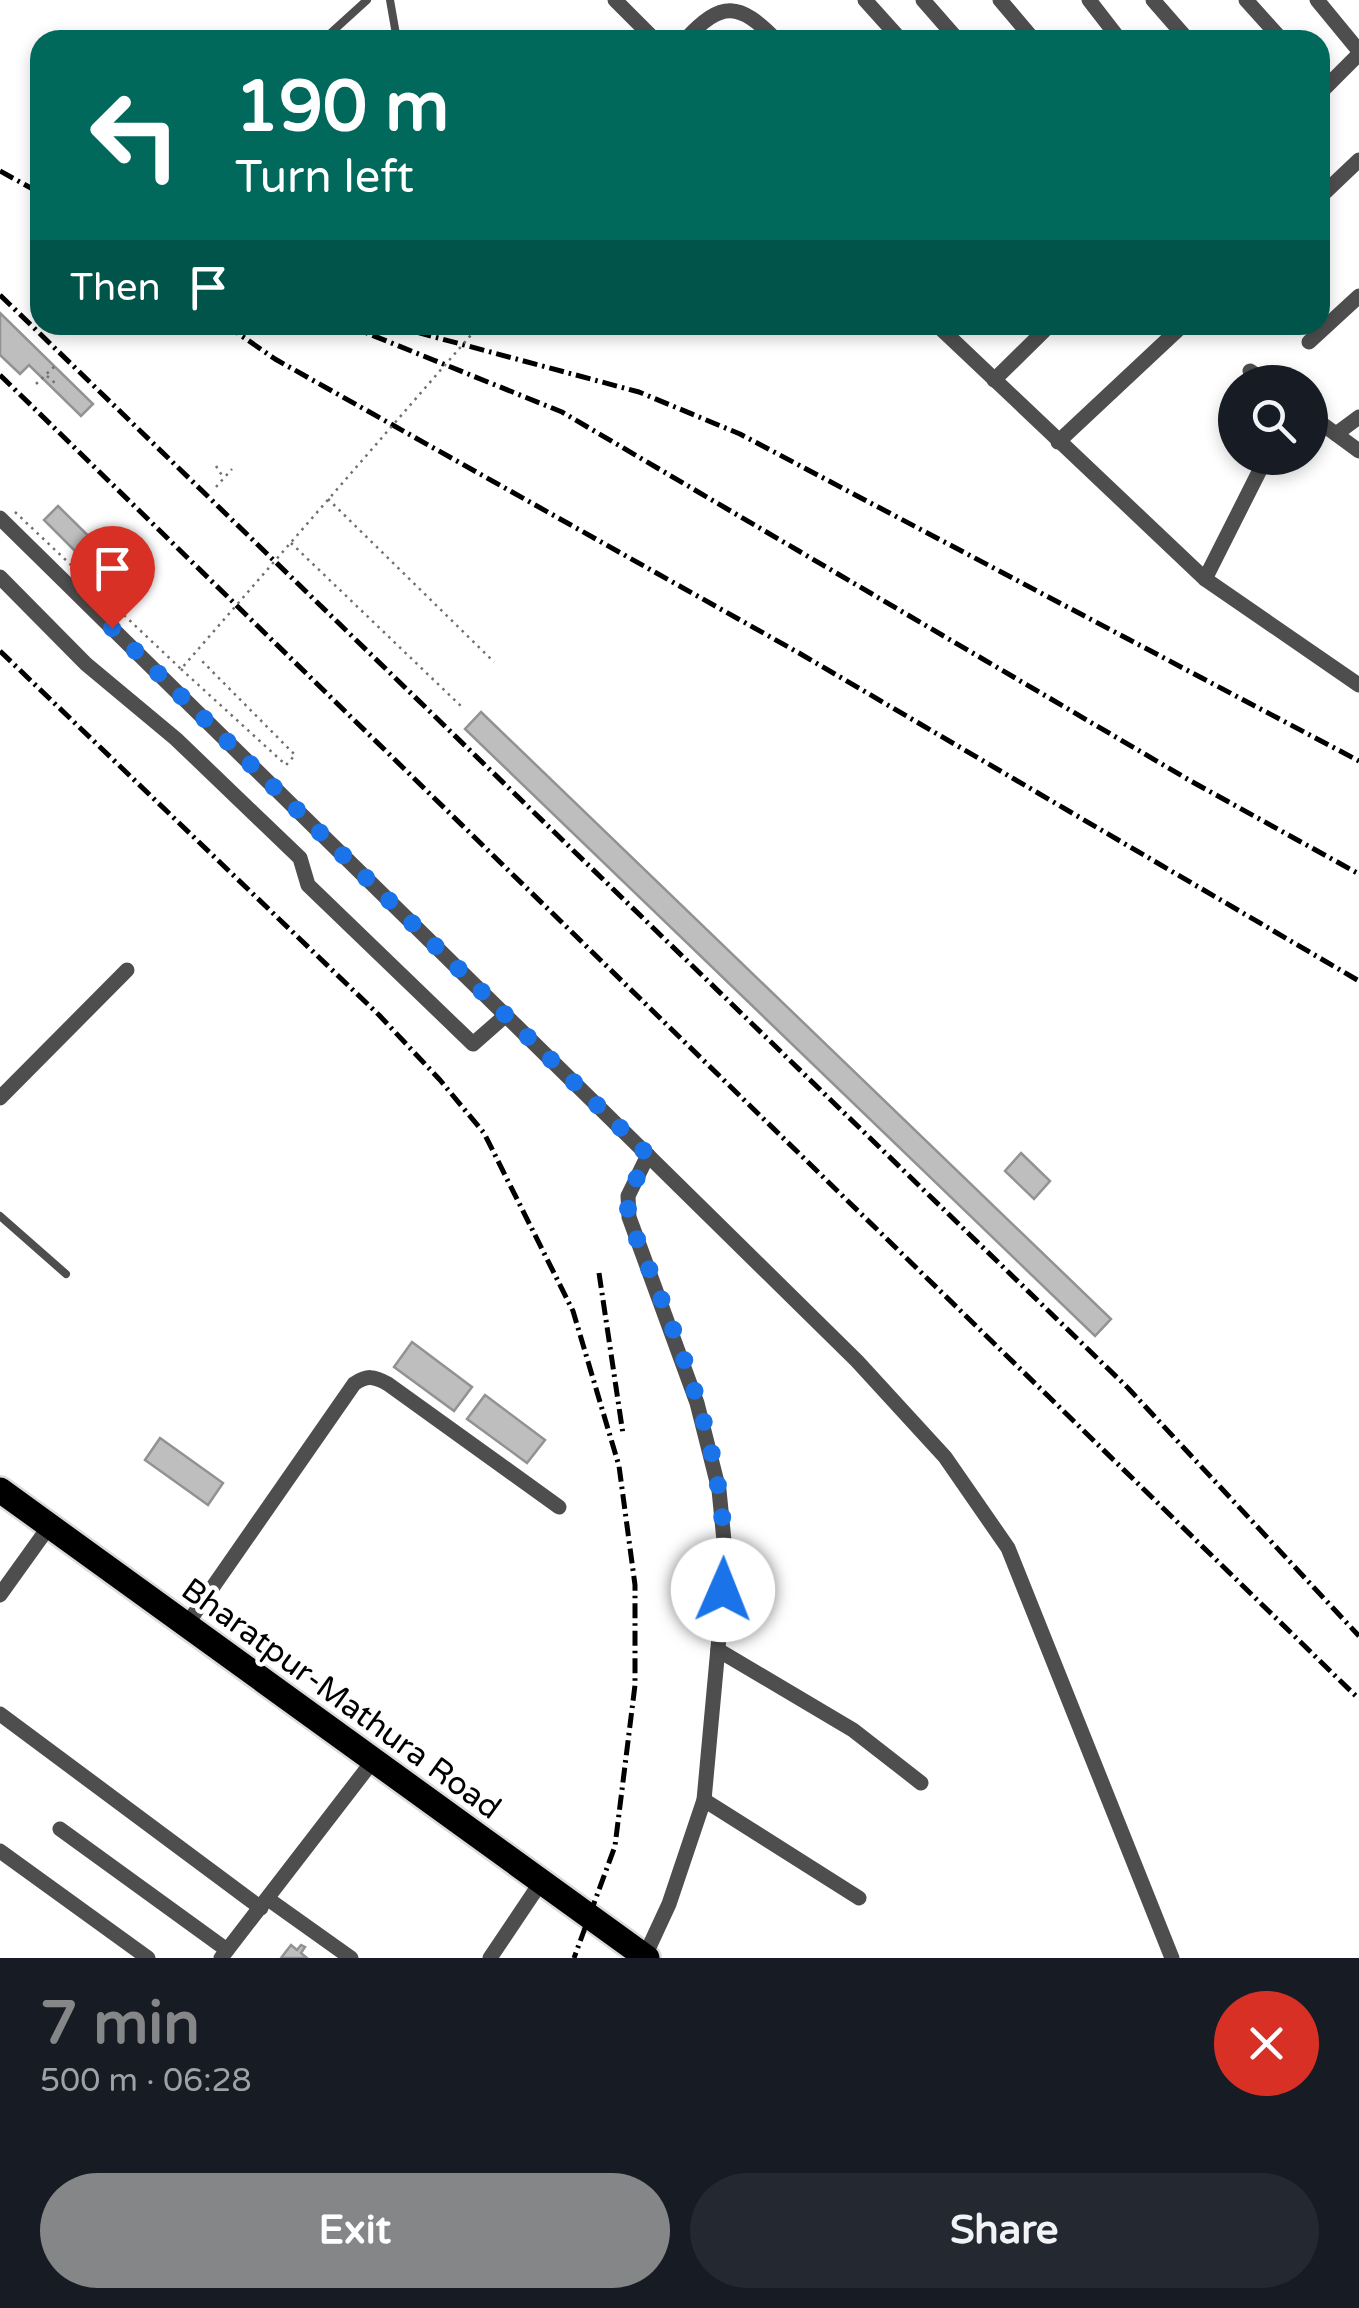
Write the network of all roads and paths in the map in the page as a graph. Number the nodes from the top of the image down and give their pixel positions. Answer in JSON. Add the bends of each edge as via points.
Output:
{"nodes":[{"id":1,"x":367,"y":0,"type":"edge"},
{"id":2,"x":390,"y":0,"type":"edge"},
{"id":3,"x":615,"y":0,"type":"edge"},
{"id":4,"x":865,"y":0,"type":"edge"},
{"id":5,"x":923,"y":0,"type":"edge"},
{"id":6,"x":1000,"y":0,"type":"edge"},
{"id":7,"x":1089,"y":0,"type":"edge"},
{"id":8,"x":1153,"y":0,"type":"edge"},
{"id":9,"x":1246,"y":0,"type":"edge"},
{"id":10,"x":1317,"y":0,"type":"edge"},
{"id":11,"x":334,"y":30,"type":"edge"},
{"id":12,"x":396,"y":30,"type":"edge"},
{"id":13,"x":641,"y":30,"type":"edge"},
{"id":14,"x":693,"y":30,"type":"edge"},
{"id":15,"x":766,"y":30,"type":"edge"},
{"id":16,"x":892,"y":30,"type":"edge"},
{"id":17,"x":949,"y":30,"type":"edge"},
{"id":18,"x":1026,"y":30,"type":"edge"},
{"id":19,"x":1112,"y":30,"type":"edge"},
{"id":20,"x":1179,"y":30,"type":"edge"},
{"id":21,"x":1273,"y":30,"type":"edge"},
{"id":22,"x":1359,"y":52,"type":"edge"},
{"id":23,"x":1330,"y":80,"type":"edge"},
{"id":24,"x":1359,"y":160,"type":"edge"},
{"id":25,"x":1330,"y":188,"type":"edge"},
{"id":26,"x":1359,"y":296,"type":"edge"},
{"id":27,"x":1330,"y":323,"type":"edge"},
{"id":28,"x":469,"y":335,"type":"edge"},
{"id":29,"x":947,"y":335,"type":"edge"},
{"id":30,"x":1040,"y":335,"type":"edge"},
{"id":31,"x":1173,"y":335,"type":"edge"},
{"id":32,"x":1317,"y":335,"type":"edge"},
{"id":33,"x":1309,"y":342,"type":"dead end"},
{"id":34,"x":57,"y":364,"type":"dead end"},
{"id":35,"x":46,"y":374,"type":"junction"},
{"id":36,"x":994,"y":380,"type":"junction"},
{"id":37,"x":36,"y":384,"type":"dead end"},
{"id":38,"x":54,"y":384,"type":"dead end"},
{"id":39,"x":1359,"y":417,"type":"edge"},
{"id":40,"x":1328,"y":428,"type":"edge"},
{"id":41,"x":1336,"y":434,"type":"junction"},
{"id":42,"x":1058,"y":442,"type":"junction"},
{"id":43,"x":1359,"y":451,"type":"edge"},
{"id":44,"x":216,"y":466,"type":"dead end"},
{"id":45,"x":232,"y":469,"type":"dead end"},
{"id":46,"x":1258,"y":475,"type":"edge"},
{"id":47,"x":224,"y":478,"type":"junction"},
{"id":48,"x":216,"y":487,"type":"dead end"},
{"id":49,"x":328,"y":499,"type":"junction"},
{"id":50,"x":7,"y":515,"type":"edge"},
{"id":51,"x":291,"y":543,"type":"junction"},
{"id":52,"x":0,"y":577,"type":"edge"},
{"id":53,"x":1206,"y":579,"type":"junction"},
{"id":54,"x":200,"y":660,"type":"dead end"},
{"id":55,"x":494,"y":662,"type":"dead end"},
{"id":56,"x":182,"y":669,"type":"junction"},
{"id":57,"x":1359,"y":685,"type":"edge"},
{"id":58,"x":464,"y":709,"type":"dead end"},
{"id":59,"x":127,"y":970,"type":"dead end"},
{"id":60,"x":506,"y":1015,"type":"junction"},
{"id":61,"x":3,"y":1089,"type":"edge"},
{"id":62,"x":648,"y":1155,"type":"junction"},
{"id":63,"x":0,"y":1216,"type":"edge"},
{"id":64,"x":66,"y":1274,"type":"dead end"},
{"id":65,"x":0,"y":1490,"type":"edge"},
{"id":66,"x":560,"y":1507,"type":"dead end"},
{"id":67,"x":48,"y":1528,"type":"junction"},
{"id":68,"x":0,"y":1596,"type":"edge"},
{"id":69,"x":184,"y":1627,"type":"junction"},
{"id":70,"x":718,"y":1650,"type":"junction"},
{"id":71,"x":0,"y":1714,"type":"edge"},
{"id":72,"x":372,"y":1762,"type":"junction"},
{"id":73,"x":921,"y":1783,"type":"dead end"},
{"id":74,"x":704,"y":1800,"type":"junction"},
{"id":75,"x":60,"y":1828,"type":"dead end"},
{"id":76,"x":0,"y":1851,"type":"edge"},
{"id":77,"x":541,"y":1882,"type":"junction"},
{"id":78,"x":859,"y":1898,"type":"dead end"},
{"id":79,"x":265,"y":1904,"type":"junction"},
{"id":80,"x":224,"y":1954,"type":"edge"},
{"id":81,"x":645,"y":1957,"type":"edge"},
{"id":82,"x":148,"y":1958,"type":"edge"},
{"id":83,"x":351,"y":1958,"type":"edge"},
{"id":84,"x":490,"y":1958,"type":"edge"},
{"id":85,"x":1172,"y":1958,"type":"edge"}],
"edges":[{"from":1,"to":11,"type":"lane"},
{"from":2,"to":12,"type":"lane"},
{"from":3,"to":13,"type":"street"},
{"from":4,"to":16,"type":"street"},
{"from":5,"to":17,"type":"street"},
{"from":6,"to":18,"type":"street"},
{"from":7,"to":19,"type":"street"},
{"from":8,"to":20,"type":"street"},
{"from":9,"to":21,"type":"street"},
{"from":10,"to":22,"type":"street"},
{"from":14,"to":15,"type":"street","via":[[733,10],[753,16]]},
{"from":22,"to":23,"type":"street"},
{"from":24,"to":25,"type":"street"},
{"from":26,"to":27,"type":"street"},
{"from":28,"to":49,"type":"path","bridge":true},
{"from":29,"to":36,"type":"street"},
{"from":30,"to":36,"type":"street"},
{"from":31,"to":42,"type":"street"},
{"from":32,"to":33,"type":"street"},
{"from":34,"to":35,"type":"path"},
{"from":35,"to":37,"type":"path"},
{"from":35,"to":38,"type":"path"},
{"from":36,"to":42,"type":"street"},
{"from":39,"to":41,"type":"street"},
{"from":40,"to":41,"type":"street"},
{"from":41,"to":43,"type":"street"},
{"from":42,"to":53,"type":"street"},
{"from":44,"to":47,"type":"path"},
{"from":45,"to":47,"type":"path"},
{"from":46,"to":53,"type":"street"},
{"from":47,"to":48,"type":"path"},
{"from":49,"to":51,"type":"path","bridge":true},
{"from":49,"to":55,"type":"path"},
{"from":50,"to":56,"type":"path","bridge":true},
{"from":50,"to":60,"type":"street"},
{"from":51,"to":56,"type":"path","bridge":true},
{"from":51,"to":58,"type":"path"},
{"from":52,"to":60,"type":"street","via":[[86,664],[260,818],[300,858],[308,884],[472,1044]]},
{"from":53,"to":57,"type":"street"},
{"from":54,"to":56,"type":"path","via":[[295,755],[286,765]]},
{"from":59,"to":61,"type":"street"},
{"from":60,"to":62,"type":"street"},
{"from":62,"to":70,"type":"street","via":[[628,1196],[628,1217],[697,1404],[720,1490],[726,1560]]},
{"from":62,"to":85,"type":"street","via":[[857,1360],[944,1457],[1008,1548]]},
{"from":63,"to":64,"type":"lane"},
{"from":65,"to":67,"type":"highway","name":"Bharatpur-Mathura Road"},
{"from":66,"to":69,"type":"street","via":[[388,1384],[364,1377]]},
{"from":67,"to":68,"type":"street"},
{"from":67,"to":69,"type":"highway","name":"Bharatpur-Mathura Road"},
{"from":69,"to":72,"type":"highway","name":"Bharatpur-Mathura Road"},
{"from":70,"to":73,"type":"street","via":[[854,1730]]},
{"from":70,"to":74,"type":"street"},
{"from":71,"to":79,"type":"street"},
{"from":72,"to":77,"type":"highway","name":"Bharatpur-Mathura Road"},
{"from":72,"to":79,"type":"street"},
{"from":74,"to":78,"type":"street"},
{"from":74,"to":81,"type":"street"},
{"from":75,"to":80,"type":"street"},
{"from":76,"to":82,"type":"street"},
{"from":77,"to":81,"type":"highway","name":"Bharatpur-Mathura Road"},
{"from":77,"to":84,"type":"street"},
{"from":79,"to":80,"type":"street"},
{"from":79,"to":83,"type":"street"}]}
